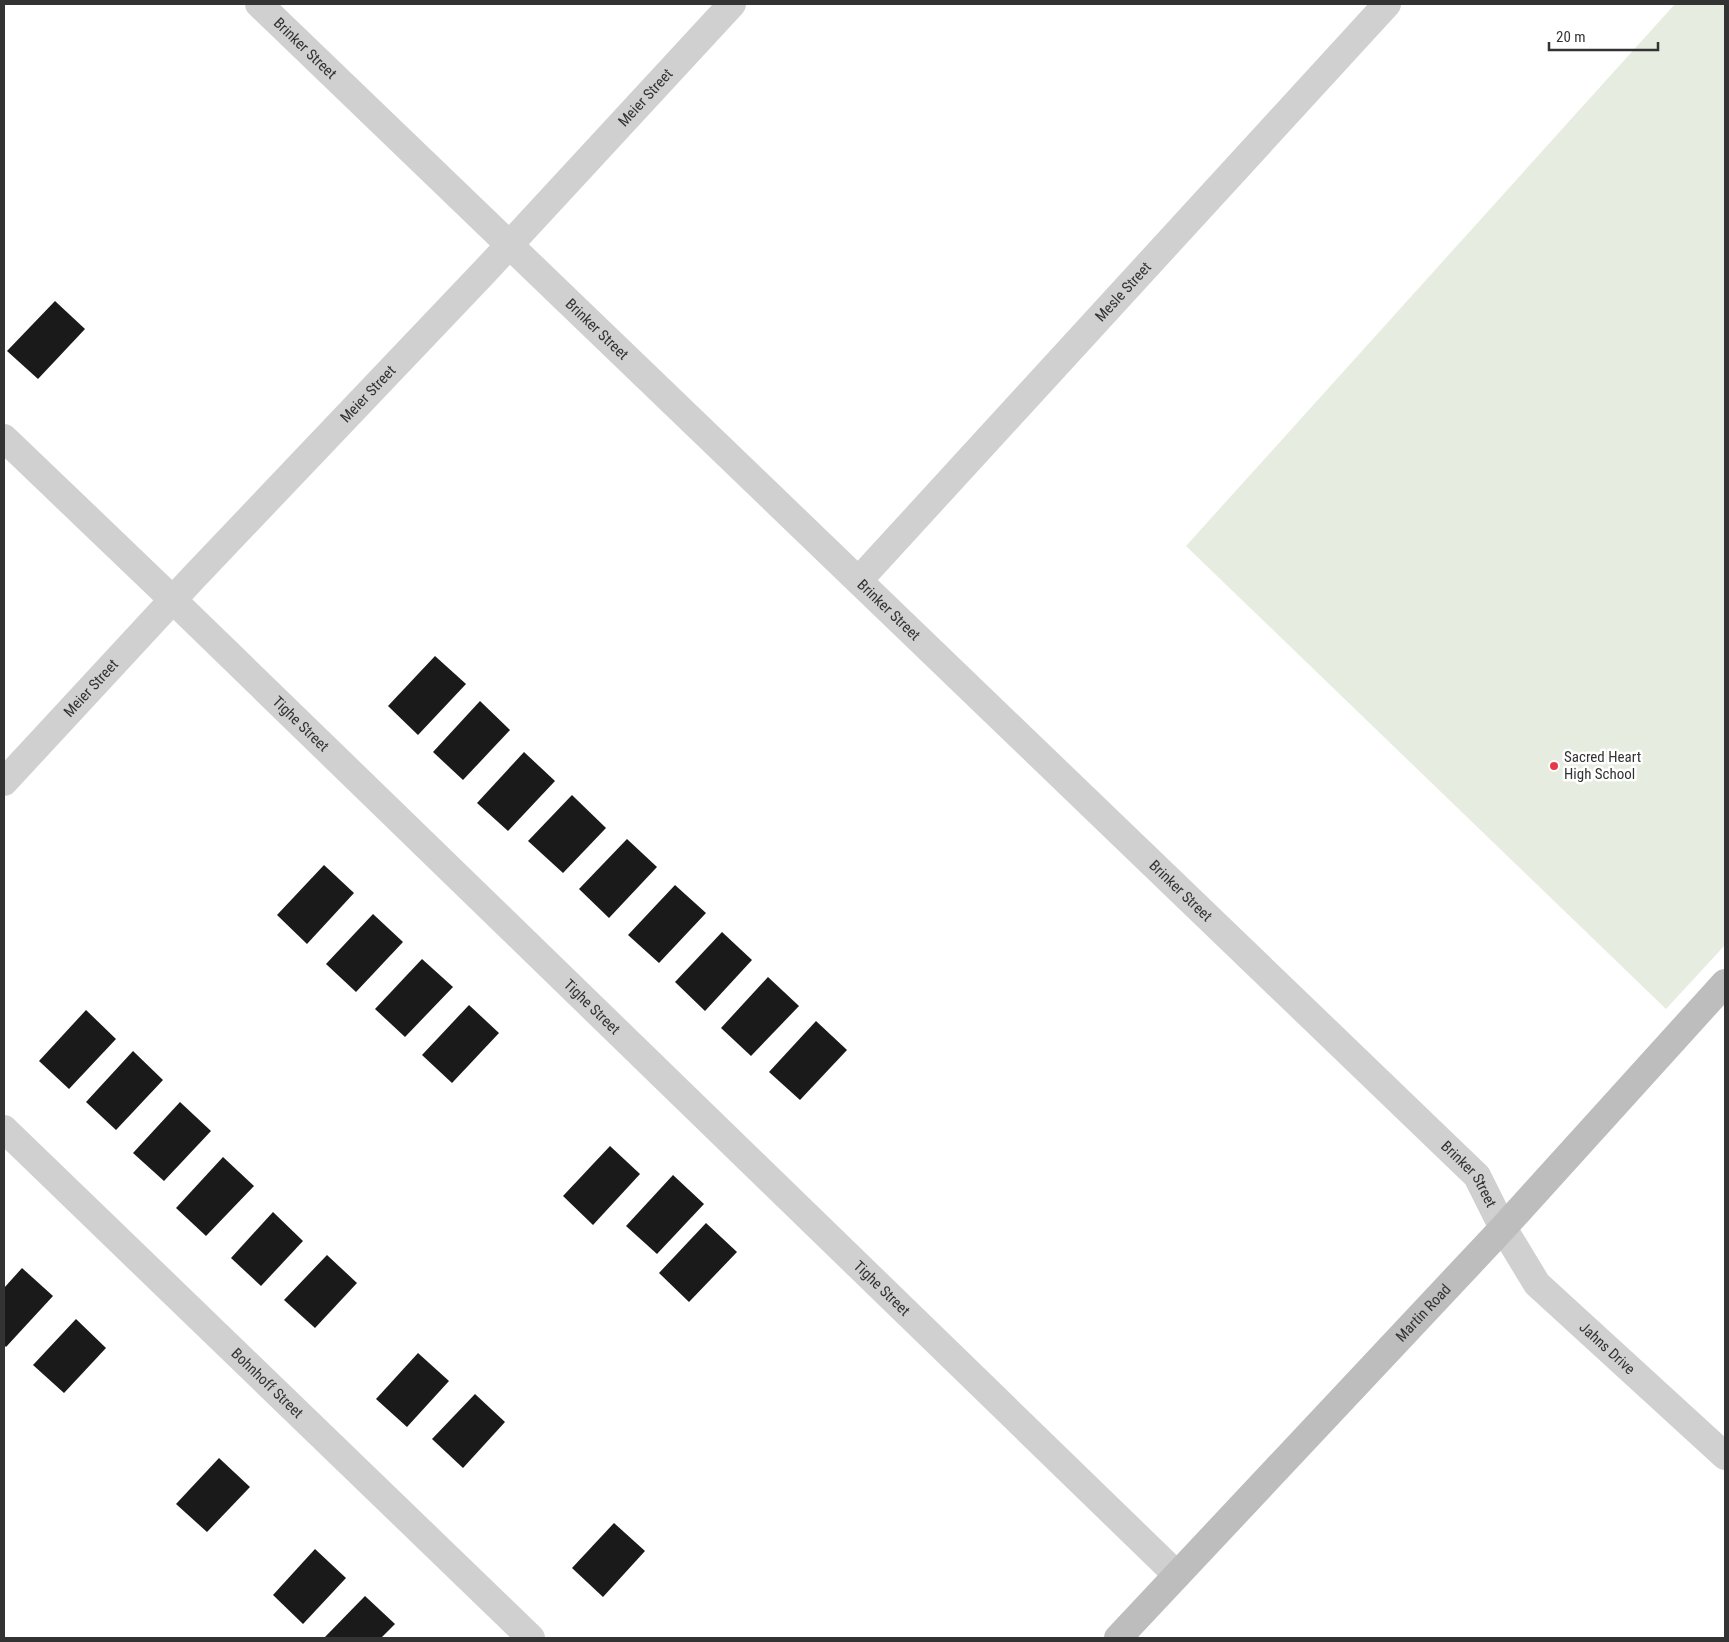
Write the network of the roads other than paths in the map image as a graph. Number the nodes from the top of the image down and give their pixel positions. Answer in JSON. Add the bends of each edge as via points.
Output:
{"nodes":[{"id":1,"x":259,"y":4,"type":"edge"},
{"id":2,"x":732,"y":4,"type":"edge"},
{"id":3,"x":1387,"y":4,"type":"edge"},
{"id":4,"x":509,"y":245,"type":"junction"},
{"id":5,"x":4,"y":438,"type":"edge"},
{"id":6,"x":859,"y":580,"type":"junction"},
{"id":7,"x":173,"y":600,"type":"junction"},
{"id":8,"x":4,"y":782,"type":"edge"},
{"id":9,"x":1725,"y":983,"type":"edge"},
{"id":10,"x":4,"y":1129,"type":"edge"},
{"id":11,"x":1503,"y":1228,"type":"junction"},
{"id":12,"x":1725,"y":1456,"type":"edge"},
{"id":13,"x":1177,"y":1576,"type":"junction"},
{"id":14,"x":531,"y":1638,"type":"edge"},
{"id":15,"x":1118,"y":1638,"type":"edge"}],
"edges":[{"from":1,"to":4,"type":"street","name":"Brinker Street"},
{"from":2,"to":4,"type":"street","name":"Meier Street"},
{"from":3,"to":6,"type":"street","name":"Mesle Street"},
{"from":4,"to":6,"type":"street","name":"Brinker Street"},
{"from":4,"to":7,"type":"street","name":"Meier Street"},
{"from":5,"to":7,"type":"street","name":"Tighe Street"},
{"from":6,"to":11,"type":"street","name":"Brinker Street","via":[[1477,1176]]},
{"from":7,"to":8,"type":"street","name":"Meier Street"},
{"from":7,"to":13,"type":"street","name":"Tighe Street"},
{"from":9,"to":11,"type":"street","name":"Martin Road"},
{"from":10,"to":14,"type":"street","name":"Bohnhoff Street"},
{"from":11,"to":12,"type":"street","name":"Jahns Drive","via":[[1537,1284]]},
{"from":11,"to":13,"type":"street","name":"Martin Road"},
{"from":13,"to":15,"type":"street","name":"Martin Road"}]}
